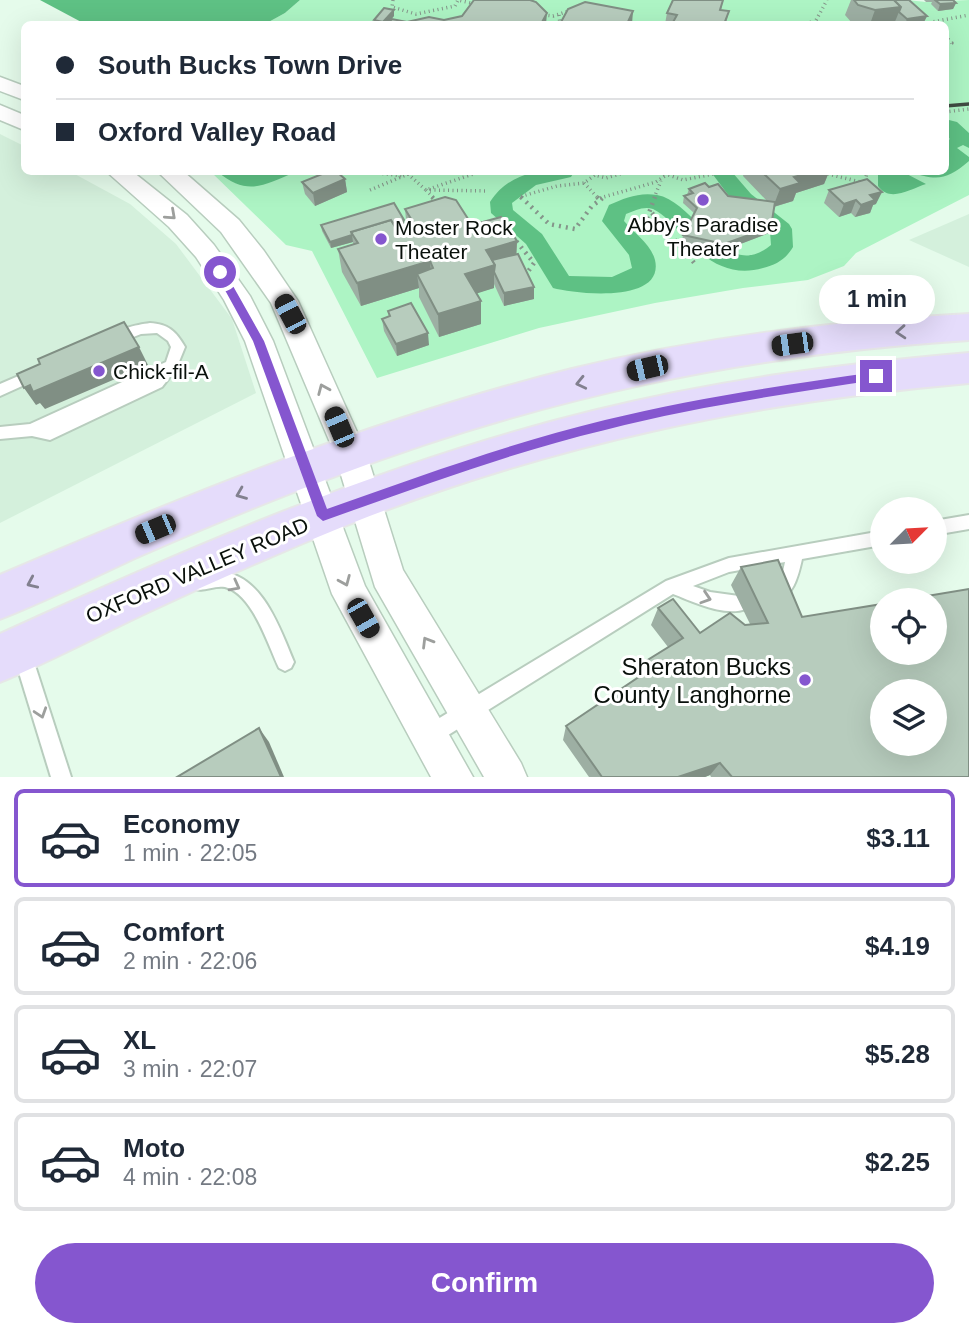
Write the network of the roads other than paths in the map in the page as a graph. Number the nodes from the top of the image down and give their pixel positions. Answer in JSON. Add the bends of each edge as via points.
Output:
{"nodes":[{"id":1,"x":0,"y":83,"type":"edge"},
{"id":2,"x":21,"y":93,"type":"edge"},
{"id":3,"x":0,"y":111,"type":"edge"},
{"id":4,"x":21,"y":122,"type":"edge"},
{"id":5,"x":123,"y":175,"type":"edge"},
{"id":6,"x":173,"y":175,"type":"edge"},
{"id":7,"x":969,"y":327,"type":"edge"},
{"id":8,"x":97,"y":346,"type":"edge"},
{"id":9,"x":54,"y":366,"type":"edge"},
{"id":10,"x":969,"y":368,"type":"edge"},
{"id":11,"x":918,"y":372,"type":"junction"},
{"id":12,"x":969,"y":383,"type":"edge"},
{"id":13,"x":0,"y":390,"type":"edge"},
{"id":14,"x":0,"y":433,"type":"edge"},
{"id":15,"x":350,"y":452,"type":"junction"},
{"id":16,"x":305,"y":469,"type":"junction"},
{"id":17,"x":366,"y":499,"type":"junction"},
{"id":18,"x":323,"y":516,"type":"junction"},
{"id":19,"x":969,"y":522,"type":"edge"},
{"id":20,"x":947,"y":526,"type":"edge"},
{"id":21,"x":870,"y":540,"type":"edge"},
{"id":22,"x":796,"y":553,"type":"junction"},
{"id":23,"x":673,"y":586,"type":"junction"},
{"id":24,"x":145,"y":591,"type":"junction"},
{"id":25,"x":0,"y":597,"type":"edge"},
{"id":26,"x":773,"y":597,"type":"edge"},
{"id":27,"x":740,"y":603,"type":"dead end"},
{"id":28,"x":10,"y":653,"type":"edge"},
{"id":29,"x":285,"y":662,"type":"dead end"},
{"id":30,"x":469,"y":713,"type":"junction"},
{"id":31,"x":430,"y":735,"type":"junction"},
{"id":32,"x":61,"y":777,"type":"edge"},
{"id":33,"x":453,"y":777,"type":"edge"},
{"id":34,"x":507,"y":777,"type":"edge"}],
"edges":[{"from":1,"to":2,"type":"street"},
{"from":3,"to":4,"type":"street"},
{"from":5,"to":16,"type":"street","one_way":true,"via":[[178,221],[236,296],[259,341]]},
{"from":15,"to":6,"type":"street","one_way":true,"via":[[297,326],[256,257],[230,226]]},
{"from":7,"to":15,"type":"main road","one_way":true,"via":[[834,338],[647,368],[522,398]]},
{"from":8,"to":14,"type":"lane","via":[[155,327],[171,334],[178,347],[172,365],[157,383],[50,434],[32,430]]},
{"from":9,"to":13,"type":"lane"},
{"from":10,"to":11,"type":"main road","name":"OXFORD VALLEY ROAD"},
{"from":11,"to":12,"type":"lane"},
{"from":11,"to":17,"type":"main road","name":"OXFORD VALLEY ROAD","via":[[793,387],[668,410],[542,441]]},
{"from":15,"to":16,"type":"main road"},
{"from":15,"to":17,"type":"street"},
{"from":16,"to":18,"type":"street"},
{"from":16,"to":25,"type":"main road","one_way":true},
{"from":17,"to":18,"type":"main road","name":"OXFORD VALLEY ROAD"},
{"from":30,"to":17,"type":"street","one_way":true,"via":[[387,576]]},
{"from":18,"to":24,"type":"main road","name":"OXFORD VALLEY ROAD"},
{"from":18,"to":31,"type":"street","one_way":true,"via":[[350,594]]},
{"from":19,"to":20,"type":"lane"},
{"from":21,"to":22,"type":"lane"},
{"from":22,"to":23,"type":"lane","via":[[729,565]]},
{"from":22,"to":26,"type":"lane","via":[[789,580]]},
{"from":23,"to":27,"type":"lane","one_way":true,"via":[[710,600]]},
{"from":23,"to":30,"type":"lane"},
{"from":24,"to":28,"type":"main road","name":"OXFORD VALLEY ROAD"},
{"from":24,"to":29,"type":"lane","one_way":true,"via":[[223,579],[240,587],[255,600]]},
{"from":28,"to":32,"type":"lane","one_way":true},
{"from":30,"to":31,"type":"lane"},
{"from":30,"to":34,"type":"street"},
{"from":31,"to":33,"type":"street"}]}
